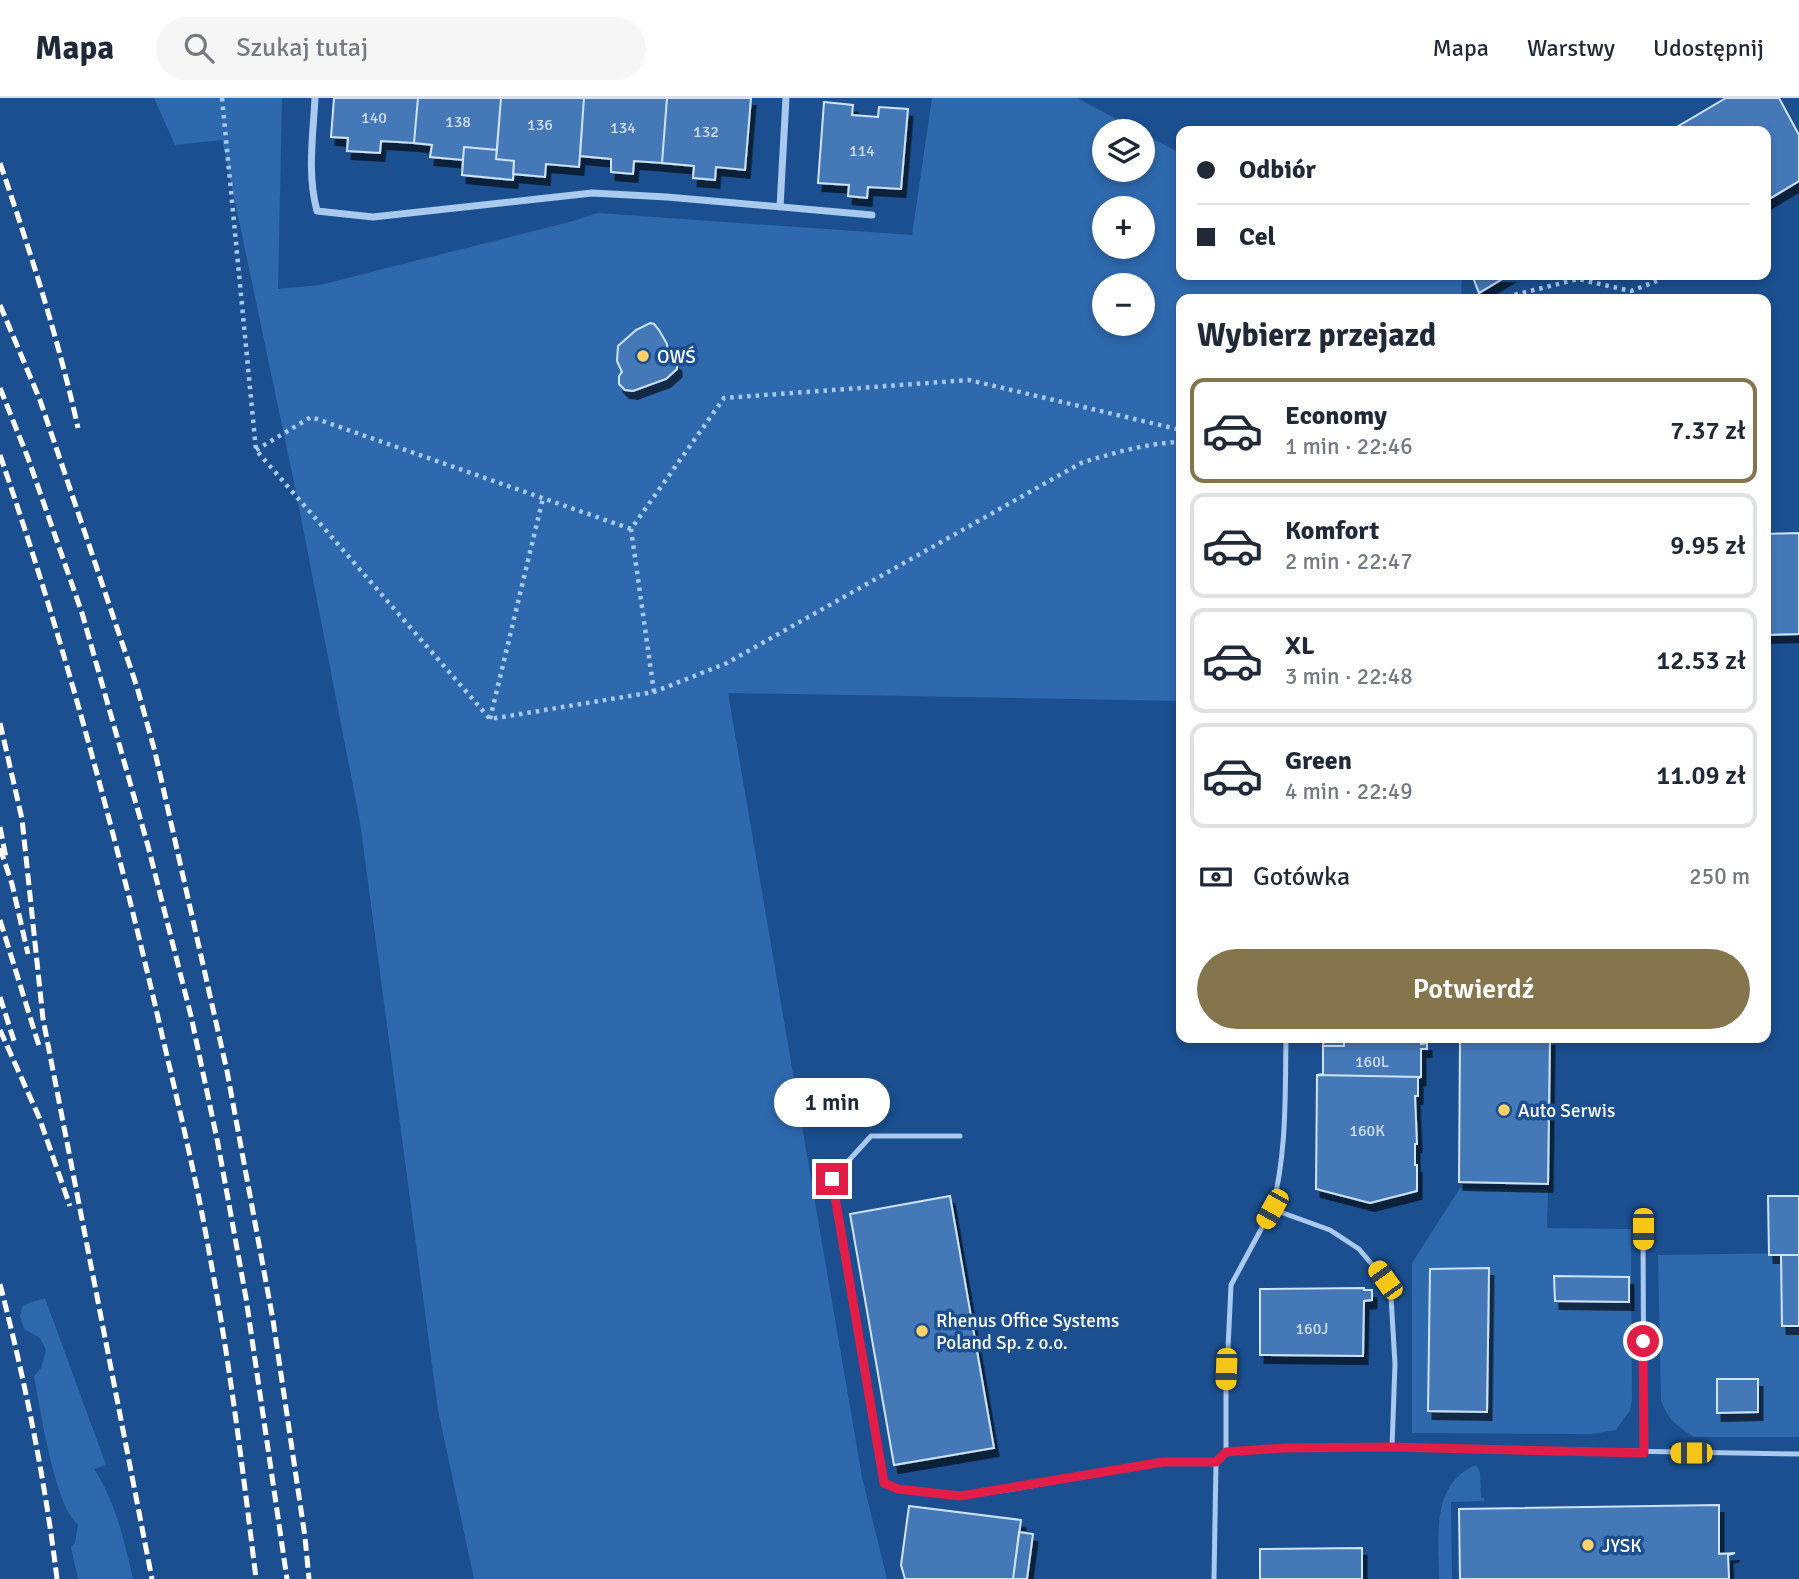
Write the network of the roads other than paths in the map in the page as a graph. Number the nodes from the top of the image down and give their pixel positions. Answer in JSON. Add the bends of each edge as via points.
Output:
{"nodes":[{"id":1,"x":315,"y":98,"type":"edge"},
{"id":2,"x":786,"y":98,"type":"edge"},
{"id":3,"x":780,"y":207,"type":"junction"},
{"id":4,"x":872,"y":215,"type":"dead end"},
{"id":5,"x":1286,"y":1043,"type":"edge"},
{"id":6,"x":960,"y":1136,"type":"dead end"},
{"id":7,"x":1272,"y":1209,"type":"junction"},
{"id":8,"x":1643,"y":1229,"type":"dead end"},
{"id":9,"x":1392,"y":1447,"type":"junction"},
{"id":10,"x":1226,"y":1452,"type":"junction"},
{"id":11,"x":1644,"y":1453,"type":"junction"},
{"id":12,"x":1799,"y":1454,"type":"edge"},
{"id":13,"x":1216,"y":1462,"type":"junction"},
{"id":14,"x":1214,"y":1579,"type":"edge"}],
"edges":[{"from":1,"to":3,"type":"street","via":[[311,168],[317,211],[373,217],[592,193]]},
{"from":2,"to":3,"type":"street"},
{"from":3,"to":4,"type":"street"},
{"from":5,"to":7,"type":"lane","via":[[1285,1132]]},
{"from":6,"to":13,"type":"lane","via":[[871,1136],[832,1179],[884,1483],[898,1489],[960,1496],[1163,1462]]},
{"from":7,"to":9,"type":"lane","via":[[1330,1230],[1359,1249],[1385,1280],[1391,1297],[1395,1364]]},
{"from":7,"to":10,"type":"lane","via":[[1231,1285]]},
{"from":8,"to":11,"type":"lane"},
{"from":9,"to":10,"type":"lane"},
{"from":9,"to":11,"type":"lane"},
{"from":10,"to":13,"type":"lane"},
{"from":11,"to":12,"type":"lane"},
{"from":13,"to":14,"type":"lane"}]}
